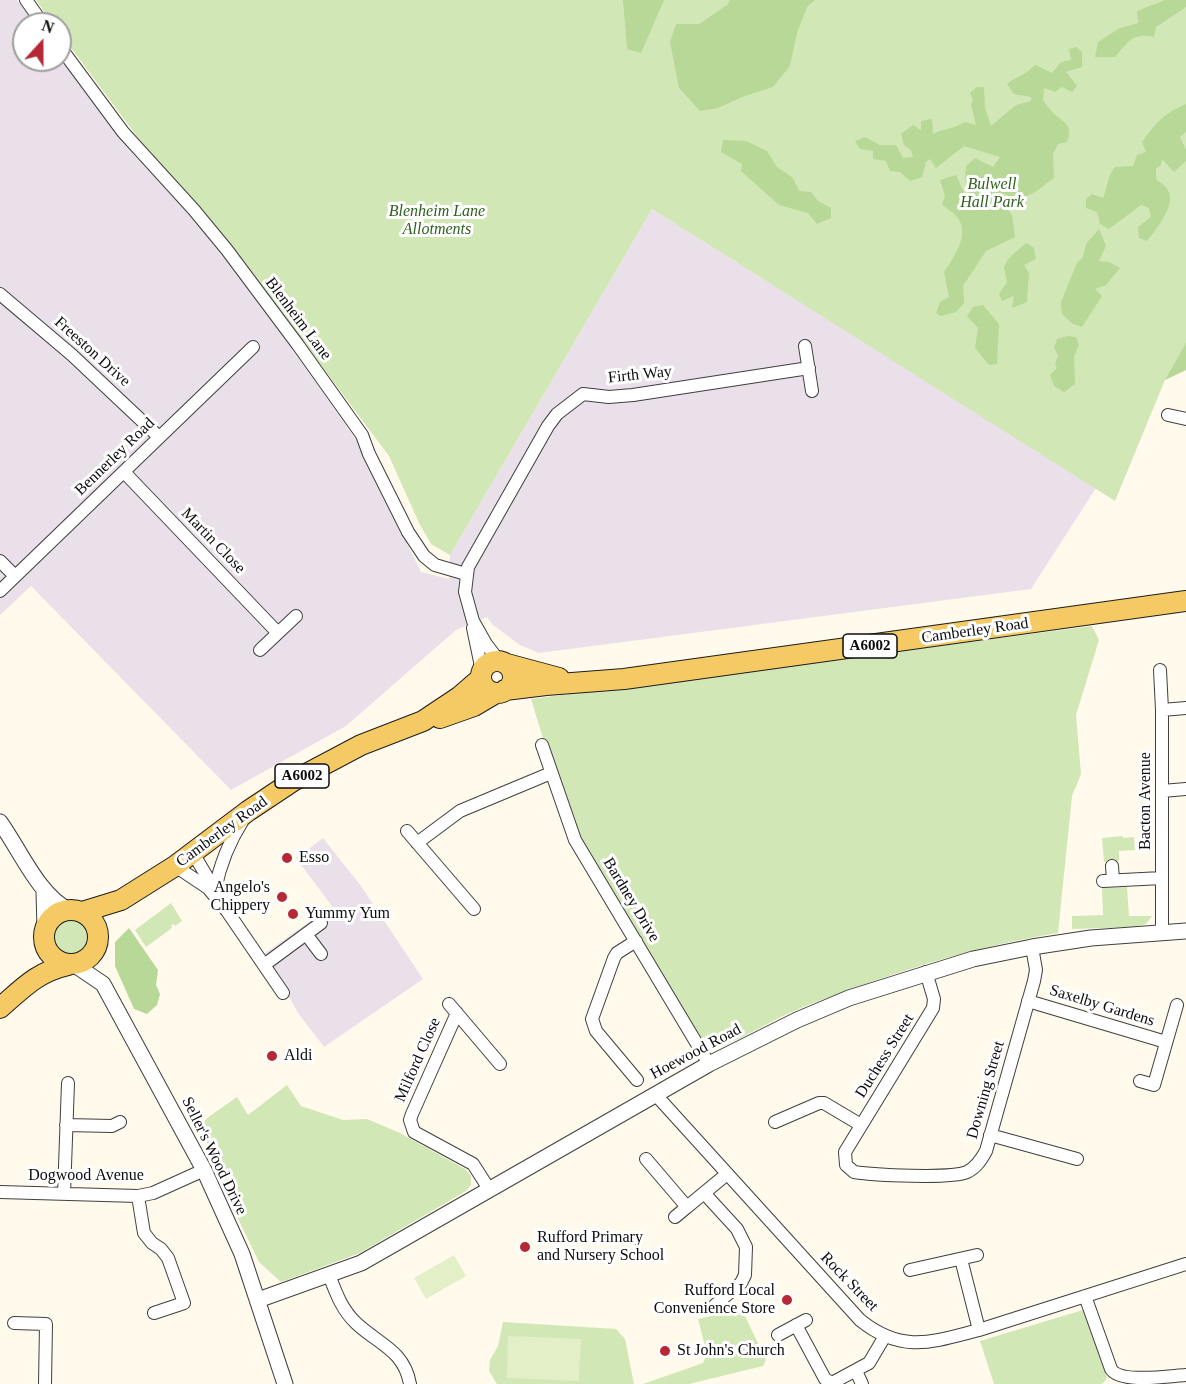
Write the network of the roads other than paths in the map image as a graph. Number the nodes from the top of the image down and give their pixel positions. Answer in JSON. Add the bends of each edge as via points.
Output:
{"nodes":[{"id":1,"x":72,"y":63,"type":"edge"},
{"id":2,"x":0,"y":294,"type":"edge"},
{"id":3,"x":805,"y":346,"type":"dead end"},
{"id":4,"x":253,"y":347,"type":"dead end"},
{"id":5,"x":809,"y":368,"type":"junction"},
{"id":6,"x":813,"y":391,"type":"dead end"},
{"id":7,"x":1184,"y":414,"type":"edge"},
{"id":8,"x":1168,"y":415,"type":"dead end"},
{"id":9,"x":159,"y":437,"type":"junction"},
{"id":10,"x":124,"y":472,"type":"junction"},
{"id":11,"x":0,"y":561,"type":"edge"},
{"id":12,"x":466,"y":574,"type":"junction"},
{"id":13,"x":15,"y":576,"type":"junction"},
{"id":14,"x":0,"y":591,"type":"edge"},
{"id":15,"x":1186,"y":601,"type":"edge"},
{"id":16,"x":296,"y":616,"type":"dead end"},
{"id":17,"x":472,"y":621,"type":"junction"},
{"id":18,"x":278,"y":633,"type":"junction"},
{"id":19,"x":260,"y":650,"type":"dead end"},
{"id":20,"x":492,"y":668,"type":"junction"},
{"id":21,"x":1160,"y":670,"type":"dead end"},
{"id":22,"x":586,"y":681,"type":"junction"},
{"id":23,"x":501,"y":692,"type":"junction"},
{"id":24,"x":1186,"y":708,"type":"edge"},
{"id":25,"x":1162,"y":710,"type":"junction"},
{"id":26,"x":423,"y":721,"type":"junction"},
{"id":27,"x":542,"y":745,"type":"dead end"},
{"id":28,"x":551,"y":773,"type":"junction"},
{"id":29,"x":1186,"y":789,"type":"edge"},
{"id":30,"x":1162,"y":791,"type":"junction"},
{"id":31,"x":248,"y":811,"type":"junction"},
{"id":32,"x":0,"y":822,"type":"edge"},
{"id":33,"x":407,"y":831,"type":"dead end"},
{"id":34,"x":417,"y":843,"type":"junction"},
{"id":35,"x":193,"y":853,"type":"junction"},
{"id":36,"x":175,"y":866,"type":"junction"},
{"id":37,"x":1112,"y":866,"type":"dead end"},
{"id":38,"x":1162,"y":878,"type":"junction"},
{"id":39,"x":215,"y":890,"type":"junction"},
{"id":40,"x":44,"y":892,"type":"junction"},
{"id":41,"x":121,"y":900,"type":"junction"},
{"id":42,"x":474,"y":909,"type":"dead end"},
{"id":43,"x":75,"y":911,"type":"junction"},
{"id":44,"x":227,"y":911,"type":"junction"},
{"id":45,"x":321,"y":923,"type":"dead end"},
{"id":46,"x":1186,"y":931,"type":"edge"},
{"id":47,"x":1162,"y":932,"type":"junction"},
{"id":48,"x":306,"y":934,"type":"junction"},
{"id":49,"x":45,"y":936,"type":"junction"},
{"id":50,"x":99,"y":938,"type":"junction"},
{"id":51,"x":636,"y":941,"type":"junction"},
{"id":52,"x":1032,"y":947,"type":"junction"},
{"id":53,"x":321,"y":954,"type":"dead end"},
{"id":54,"x":264,"y":964,"type":"junction"},
{"id":55,"x":71,"y":965,"type":"junction"},
{"id":56,"x":926,"y":972,"type":"junction"},
{"id":57,"x":283,"y":993,"type":"dead end"},
{"id":58,"x":0,"y":995,"type":"edge"},
{"id":59,"x":1028,"y":1001,"type":"junction"},
{"id":60,"x":1177,"y":1005,"type":"dead end"},
{"id":61,"x":0,"y":1008,"type":"edge"},
{"id":62,"x":1166,"y":1042,"type":"junction"},
{"id":63,"x":638,"y":1059,"type":"dead end"},
{"id":64,"x":709,"y":1064,"type":"junction"},
{"id":65,"x":500,"y":1065,"type":"dead end"},
{"id":66,"x":627,"y":1068,"type":"junction"},
{"id":67,"x":637,"y":1080,"type":"dead end"},
{"id":68,"x":1140,"y":1081,"type":"dead end"},
{"id":69,"x":68,"y":1083,"type":"dead end"},
{"id":70,"x":655,"y":1094,"type":"junction"},
{"id":71,"x":775,"y":1122,"type":"dead end"},
{"id":72,"x":66,"y":1125,"type":"junction"},
{"id":73,"x":861,"y":1125,"type":"junction"},
{"id":74,"x":116,"y":1128,"type":"dead end"},
{"id":75,"x":990,"y":1135,"type":"junction"},
{"id":76,"x":844,"y":1152,"type":"joint"},
{"id":77,"x":1073,"y":1154,"type":"dead end"},
{"id":78,"x":654,"y":1163,"type":"dead end"},
{"id":79,"x":204,"y":1170,"type":"junction"},
{"id":80,"x":727,"y":1174,"type":"junction"},
{"id":81,"x":489,"y":1189,"type":"junction"},
{"id":82,"x":0,"y":1192,"type":"edge"},
{"id":83,"x":705,"y":1192,"type":"junction"},
{"id":84,"x":64,"y":1194,"type":"junction"},
{"id":85,"x":138,"y":1196,"type":"junction"},
{"id":86,"x":687,"y":1207,"type":"junction"},
{"id":87,"x":675,"y":1217,"type":"dead end"},
{"id":88,"x":977,"y":1255,"type":"dead end"},
{"id":89,"x":961,"y":1259,"type":"junction"},
{"id":90,"x":1186,"y":1264,"type":"edge"},
{"id":91,"x":910,"y":1270,"type":"dead end"},
{"id":92,"x":329,"y":1275,"type":"junction"},
{"id":93,"x":1085,"y":1296,"type":"junction"},
{"id":94,"x":258,"y":1300,"type":"junction"},
{"id":95,"x":715,"y":1305,"type":"dead end"},
{"id":96,"x":154,"y":1313,"type":"dead end"},
{"id":97,"x":14,"y":1323,"type":"dead end"},
{"id":98,"x":980,"y":1330,"type":"junction"},
{"id":99,"x":778,"y":1335,"type":"dead end"},
{"id":100,"x":885,"y":1336,"type":"junction"},
{"id":101,"x":856,"y":1371,"type":"junction"},
{"id":102,"x":1186,"y":1375,"type":"edge"},
{"id":103,"x":1113,"y":1380,"type":"edge"},
{"id":104,"x":284,"y":1383,"type":"edge"},
{"id":105,"x":45,"y":1384,"type":"edge"},
{"id":106,"x":410,"y":1384,"type":"edge"},
{"id":107,"x":862,"y":1384,"type":"edge"}],
"edges":[{"from":1,"to":12,"type":"street","name":"Blenheim Lane","via":[[123,132],[227,250],[362,435],[398,512],[424,556],[435,565]]},
{"from":2,"to":9,"type":"street","name":"Freeston Drive","via":[[87,368]]},
{"from":3,"to":5,"type":"street"},
{"from":4,"to":9,"type":"street","name":"Bennerley Road"},
{"from":5,"to":6,"type":"street"},
{"from":5,"to":12,"type":"street","name":"Firth Way","via":[[633,395],[583,394],[548,426],[470,560]]},
{"from":7,"to":8,"type":"street"},
{"from":9,"to":10,"type":"street","name":"Bennerley Road"},
{"from":10,"to":13,"type":"street","name":"Bennerley Road"},
{"from":10,"to":18,"type":"street","name":"Martin Close"},
{"from":11,"to":13,"type":"street"},
{"from":12,"to":17,"type":"street","via":[[465,592]]},
{"from":13,"to":14,"type":"street","name":"Bennerley Road"},
{"from":15,"to":22,"type":"main road","name":"Camberley Road","number":"A6002","via":[[624,679]]},
{"from":16,"to":18,"type":"street"},
{"from":17,"to":20,"type":"street","via":[[486,644]]},
{"from":17,"to":20,"type":"street","via":[[475,642]]},
{"from":18,"to":19,"type":"street"},
{"from":20,"to":22,"type":"main road","name":"Camberley Road","number":"A6002"},
{"from":20,"to":23,"type":"main road","via":[[486,688]]},
{"from":20,"to":23,"type":"main road","via":[[513,675],[511,684]]},
{"from":20,"to":26,"type":"main road","name":"Camberley Road","number":"A6002"},
{"from":21,"to":25,"type":"street","name":"Bacton Avenue"},
{"from":22,"to":23,"type":"main road","name":"Camberley Road","number":"A6002"},
{"from":23,"to":26,"type":"main road","name":"Camberley Road","number":"A6002","via":[[443,718]]},
{"from":24,"to":25,"type":"street"},
{"from":25,"to":30,"type":"street","name":"Bacton Avenue"},
{"from":26,"to":31,"type":"main road","name":"Camberley Road","number":"A6002","via":[[330,760]]},
{"from":27,"to":28,"type":"street","name":"Bardney Drive"},
{"from":28,"to":34,"type":"street","via":[[460,811]]},
{"from":28,"to":51,"type":"street","name":"Bardney Drive","via":[[575,840]]},
{"from":29,"to":30,"type":"street"},
{"from":30,"to":38,"type":"street","name":"Bacton Avenue"},
{"from":31,"to":35,"type":"main road","name":"Camberley Road","number":"A6002"},
{"from":31,"to":39,"type":"street","via":[[229,843]]},
{"from":32,"to":40,"type":"street"},
{"from":33,"to":34,"type":"street"},
{"from":34,"to":42,"type":"street"},
{"from":35,"to":36,"type":"main road","name":"Camberley Road","number":"A6002"},
{"from":35,"to":39,"type":"street"},
{"from":36,"to":41,"type":"main road","name":"Camberley Road","number":"A6002"},
{"from":36,"to":44,"type":"street","via":[[208,888]]},
{"from":37,"to":38,"type":"street","via":[[1108,881]]},
{"from":38,"to":47,"type":"street","name":"Bacton Avenue"},
{"from":39,"to":44,"type":"street"},
{"from":40,"to":43,"type":"street","via":[[59,905]]},
{"from":40,"to":49,"type":"street"},
{"from":41,"to":43,"type":"main road","name":"Camberley Road","number":"A6002"},
{"from":41,"to":50,"type":"main road","name":"Camberley Road","number":"A6002","via":[[104,921]]},
{"from":43,"to":49,"type":"main road","via":[[54,916]]},
{"from":43,"to":50,"type":"main road","via":[[94,922]]},
{"from":44,"to":54,"type":"street"},
{"from":45,"to":48,"type":"street"},
{"from":46,"to":47,"type":"street","name":"Hoewood Road"},
{"from":47,"to":52,"type":"street","name":"Hoewood Road"},
{"from":48,"to":53,"type":"street"},
{"from":48,"to":54,"type":"street"},
{"from":49,"to":55,"type":"main road","via":[[53,958]]},
{"from":49,"to":58,"type":"main road","via":[[34,965]]},
{"from":50,"to":55,"type":"main road","via":[[92,956]]},
{"from":51,"to":64,"type":"street","name":"Bardney Drive"},
{"from":51,"to":66,"type":"street","via":[[614,958],[592,1019],[596,1031]]},
{"from":52,"to":56,"type":"street","name":"Hoewood Road"},
{"from":52,"to":59,"type":"street","name":"Downing Street","via":[[1036,970]]},
{"from":54,"to":57,"type":"street"},
{"from":55,"to":61,"type":"main road","via":[[39,975]]},
{"from":55,"to":79,"type":"street","name":"Seller's Wood Drive","via":[[103,984]]},
{"from":56,"to":64,"type":"street","name":"Hoewood Road","via":[[849,998]]},
{"from":56,"to":73,"type":"street","name":"Duchess Street","via":[[933,1008]]},
{"from":59,"to":62,"type":"street","name":"Saxelby Gardens"},
{"from":59,"to":75,"type":"street","name":"Downing Street"},
{"from":60,"to":62,"type":"street"},
{"from":62,"to":68,"type":"street","via":[[1154,1085]]},
{"from":63,"to":66,"type":"street"},
{"from":64,"to":70,"type":"street","name":"Hoewood Road"},
{"from":65,"to":81,"type":"street","name":"Milford Close","via":[[453,1008],[411,1114],[411,1128],[418,1136],[472,1164]]},
{"from":66,"to":67,"type":"street"},
{"from":69,"to":72,"type":"street","via":[[72,1097]]},
{"from":70,"to":80,"type":"street","name":"Rock Street"},
{"from":70,"to":81,"type":"street","name":"Hoewood Road"},
{"from":71,"to":73,"type":"street","via":[[824,1103]]},
{"from":72,"to":74,"type":"street"},
{"from":72,"to":84,"type":"street"},
{"from":73,"to":76,"type":"street","name":"Duchess Street"},
{"from":75,"to":76,"type":"street","name":"Downing Street","via":[[977,1165],[948,1176],[854,1172],[844,1161]]},
{"from":75,"to":77,"type":"street"},
{"from":78,"to":86,"type":"street"},
{"from":79,"to":85,"type":"street","name":"Dogwood Avenue"},
{"from":79,"to":94,"type":"street","name":"Seller's Wood Drive"},
{"from":80,"to":83,"type":"street"},
{"from":80,"to":100,"type":"street","name":"Rock Street","via":[[860,1320]]},
{"from":81,"to":92,"type":"street","name":"Hoewood Road","via":[[361,1263]]},
{"from":82,"to":84,"type":"street","name":"Dogwood Avenue"},
{"from":83,"to":86,"type":"street"},
{"from":83,"to":95,"type":"street","via":[[737,1228],[747,1257],[741,1283]]},
{"from":84,"to":85,"type":"street","name":"Dogwood Avenue"},
{"from":85,"to":96,"type":"street","via":[[144,1233],[168,1258],[184,1303]]},
{"from":86,"to":87,"type":"street"},
{"from":88,"to":89,"type":"street"},
{"from":89,"to":91,"type":"street"},
{"from":89,"to":98,"type":"street"},
{"from":90,"to":93,"type":"street","name":"Rock Street"},
{"from":92,"to":94,"type":"street","name":"Hoewood Road"},
{"from":92,"to":106,"type":"street","via":[[346,1312],[401,1359]]},
{"from":93,"to":98,"type":"street","name":"Rock Street"},
{"from":93,"to":103,"type":"street"},
{"from":94,"to":104,"type":"street","name":"Seller's Wood Drive"},
{"from":97,"to":105,"type":"street","via":[[46,1324]]},
{"from":98,"to":100,"type":"street","name":"Rock Street","via":[[915,1343]]},
{"from":99,"to":101,"type":"street","via":[[801,1323],[825,1379],[832,1383]]},
{"from":100,"to":101,"type":"street","via":[[869,1363]]},
{"from":101,"to":107,"type":"street"},
{"from":102,"to":103,"type":"street"}]}
